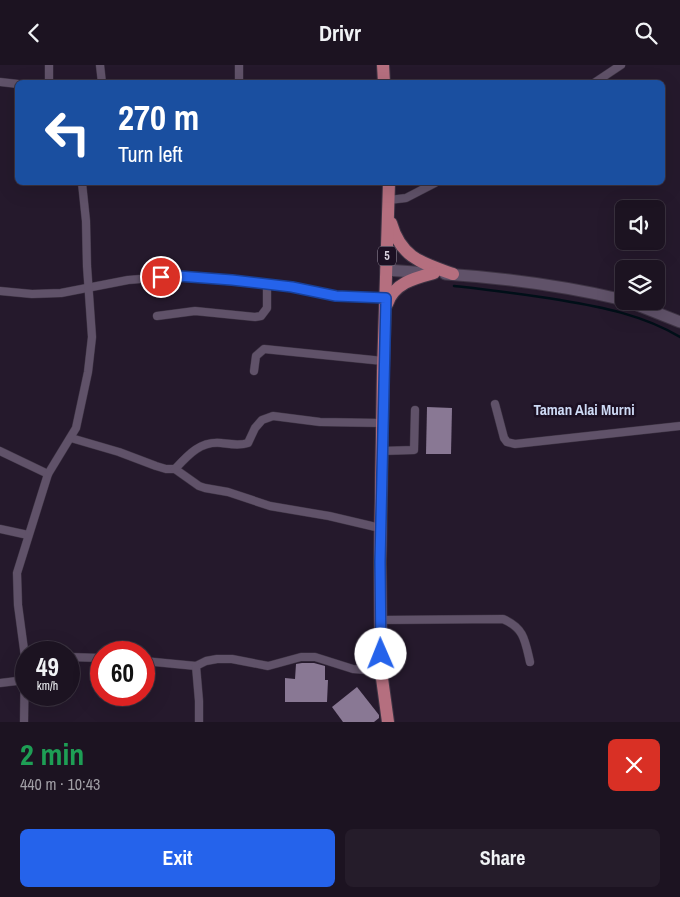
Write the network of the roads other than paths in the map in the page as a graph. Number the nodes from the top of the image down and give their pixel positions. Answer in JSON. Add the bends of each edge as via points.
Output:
{"nodes":[{"id":1,"x":49,"y":65,"type":"edge"},
{"id":2,"x":100,"y":65,"type":"edge"},
{"id":3,"x":239,"y":65,"type":"edge"},
{"id":4,"x":383,"y":65,"type":"edge"},
{"id":5,"x":622,"y":65,"type":"edge"},
{"id":6,"x":50,"y":80,"type":"edge"},
{"id":7,"x":102,"y":80,"type":"edge"},
{"id":8,"x":239,"y":80,"type":"edge"},
{"id":9,"x":384,"y":80,"type":"edge"},
{"id":10,"x":599,"y":80,"type":"edge"},
{"id":11,"x":0,"y":82,"type":"edge"},
{"id":12,"x":15,"y":84,"type":"edge"},
{"id":13,"x":82,"y":185,"type":"edge"},
{"id":14,"x":389,"y":185,"type":"edge"},
{"id":15,"x":431,"y":185,"type":"edge"},
{"id":16,"x":389,"y":207,"type":"junction"},
{"id":17,"x":386,"y":270,"type":"junction"},
{"id":18,"x":434,"y":273,"type":"junction"},
{"id":19,"x":453,"y":274,"type":"junction"},
{"id":20,"x":267,"y":284,"type":"junction"},
{"id":21,"x":88,"y":289,"type":"junction"},
{"id":22,"x":0,"y":291,"type":"edge"},
{"id":23,"x":615,"y":299,"type":"edge"},
{"id":24,"x":385,"y":304,"type":"junction"},
{"id":25,"x":649,"y":310,"type":"edge"},
{"id":26,"x":156,"y":316,"type":"dead end"},
{"id":27,"x":680,"y":322,"type":"edge"},
{"id":28,"x":383,"y":361,"type":"junction"},
{"id":29,"x":254,"y":371,"type":"dead end"},
{"id":30,"x":495,"y":404,"type":"dead end"},
{"id":31,"x":415,"y":409,"type":"dead end"},
{"id":32,"x":382,"y":423,"type":"junction"},
{"id":33,"x":680,"y":426,"type":"edge"},
{"id":34,"x":71,"y":438,"type":"junction"},
{"id":35,"x":0,"y":451,"type":"edge"},
{"id":36,"x":382,"y":451,"type":"junction"},
{"id":37,"x":174,"y":469,"type":"junction"},
{"id":38,"x":48,"y":474,"type":"junction"},
{"id":39,"x":380,"y":528,"type":"junction"},
{"id":40,"x":0,"y":529,"type":"edge"},
{"id":41,"x":28,"y":535,"type":"junction"},
{"id":42,"x":380,"y":620,"type":"junction"},
{"id":43,"x":24,"y":641,"type":"edge"},
{"id":44,"x":530,"y":661,"type":"dead end"},
{"id":45,"x":155,"y":662,"type":"edge"},
{"id":46,"x":196,"y":666,"type":"junction"},
{"id":47,"x":381,"y":671,"type":"junction"},
{"id":48,"x":15,"y":681,"type":"edge"},
{"id":49,"x":0,"y":683,"type":"edge"},
{"id":50,"x":24,"y":706,"type":"edge"},
{"id":51,"x":24,"y":722,"type":"edge"},
{"id":52,"x":199,"y":722,"type":"edge"},
{"id":53,"x":388,"y":722,"type":"edge"}],
"edges":[{"from":1,"to":6,"type":"street"},
{"from":2,"to":7,"type":"street"},
{"from":3,"to":8,"type":"street"},
{"from":4,"to":9,"type":"main road"},
{"from":5,"to":10,"type":"street"},
{"from":11,"to":12,"type":"street"},
{"from":13,"to":21,"type":"street"},
{"from":14,"to":16,"type":"main road","number":"5"},
{"from":15,"to":16,"type":"street"},
{"from":16,"to":17,"type":"main road","number":"5"},
{"from":16,"to":19,"type":"main road","via":[[394,234],[410,255]]},
{"from":17,"to":18,"type":"main road"},
{"from":17,"to":24,"type":"main road","number":"5"},
{"from":18,"to":19,"type":"main road"},
{"from":18,"to":24,"type":"main road","via":[[404,283]]},
{"from":19,"to":23,"type":"main road","via":[[501,278]]},
{"from":20,"to":21,"type":"street","via":[[178,276],[128,280]]},
{"from":20,"to":24,"type":"street"},
{"from":20,"to":26,"type":"street","via":[[266,308],[261,316],[195,311]]},
{"from":21,"to":22,"type":"street","via":[[32,294]]},
{"from":21,"to":34,"type":"street","via":[[92,337],[76,428]]},
{"from":24,"to":28,"type":"main road","number":"5"},
{"from":25,"to":27,"type":"main road"},
{"from":28,"to":29,"type":"street","via":[[264,349],[256,356]]},
{"from":28,"to":32,"type":"main road","number":"5"},
{"from":30,"to":33,"type":"street","via":[[504,438],[515,444]]},
{"from":31,"to":36,"type":"street","via":[[414,450]]},
{"from":32,"to":36,"type":"main road","number":"5"},
{"from":32,"to":37,"type":"street","via":[[320,422],[273,415],[262,420],[248,443],[212,442],[198,447]]},
{"from":34,"to":37,"type":"street"},
{"from":34,"to":38,"type":"street"},
{"from":35,"to":38,"type":"street"},
{"from":36,"to":39,"type":"main road","number":"5"},
{"from":37,"to":39,"type":"street","via":[[205,488],[270,506]]},
{"from":38,"to":41,"type":"street"},
{"from":39,"to":42,"type":"main road","number":"5"},
{"from":40,"to":41,"type":"street"},
{"from":41,"to":43,"type":"street","via":[[16,582]]},
{"from":42,"to":44,"type":"street","via":[[502,619],[521,631]]},
{"from":42,"to":47,"type":"main road","number":"5"},
{"from":45,"to":46,"type":"street"},
{"from":46,"to":47,"type":"street","via":[[206,661],[232,659],[268,666],[300,657],[314,657],[353,669]]},
{"from":46,"to":52,"type":"street"},
{"from":47,"to":53,"type":"main road","number":"5"},
{"from":48,"to":49,"type":"street"},
{"from":50,"to":51,"type":"street"}]}
